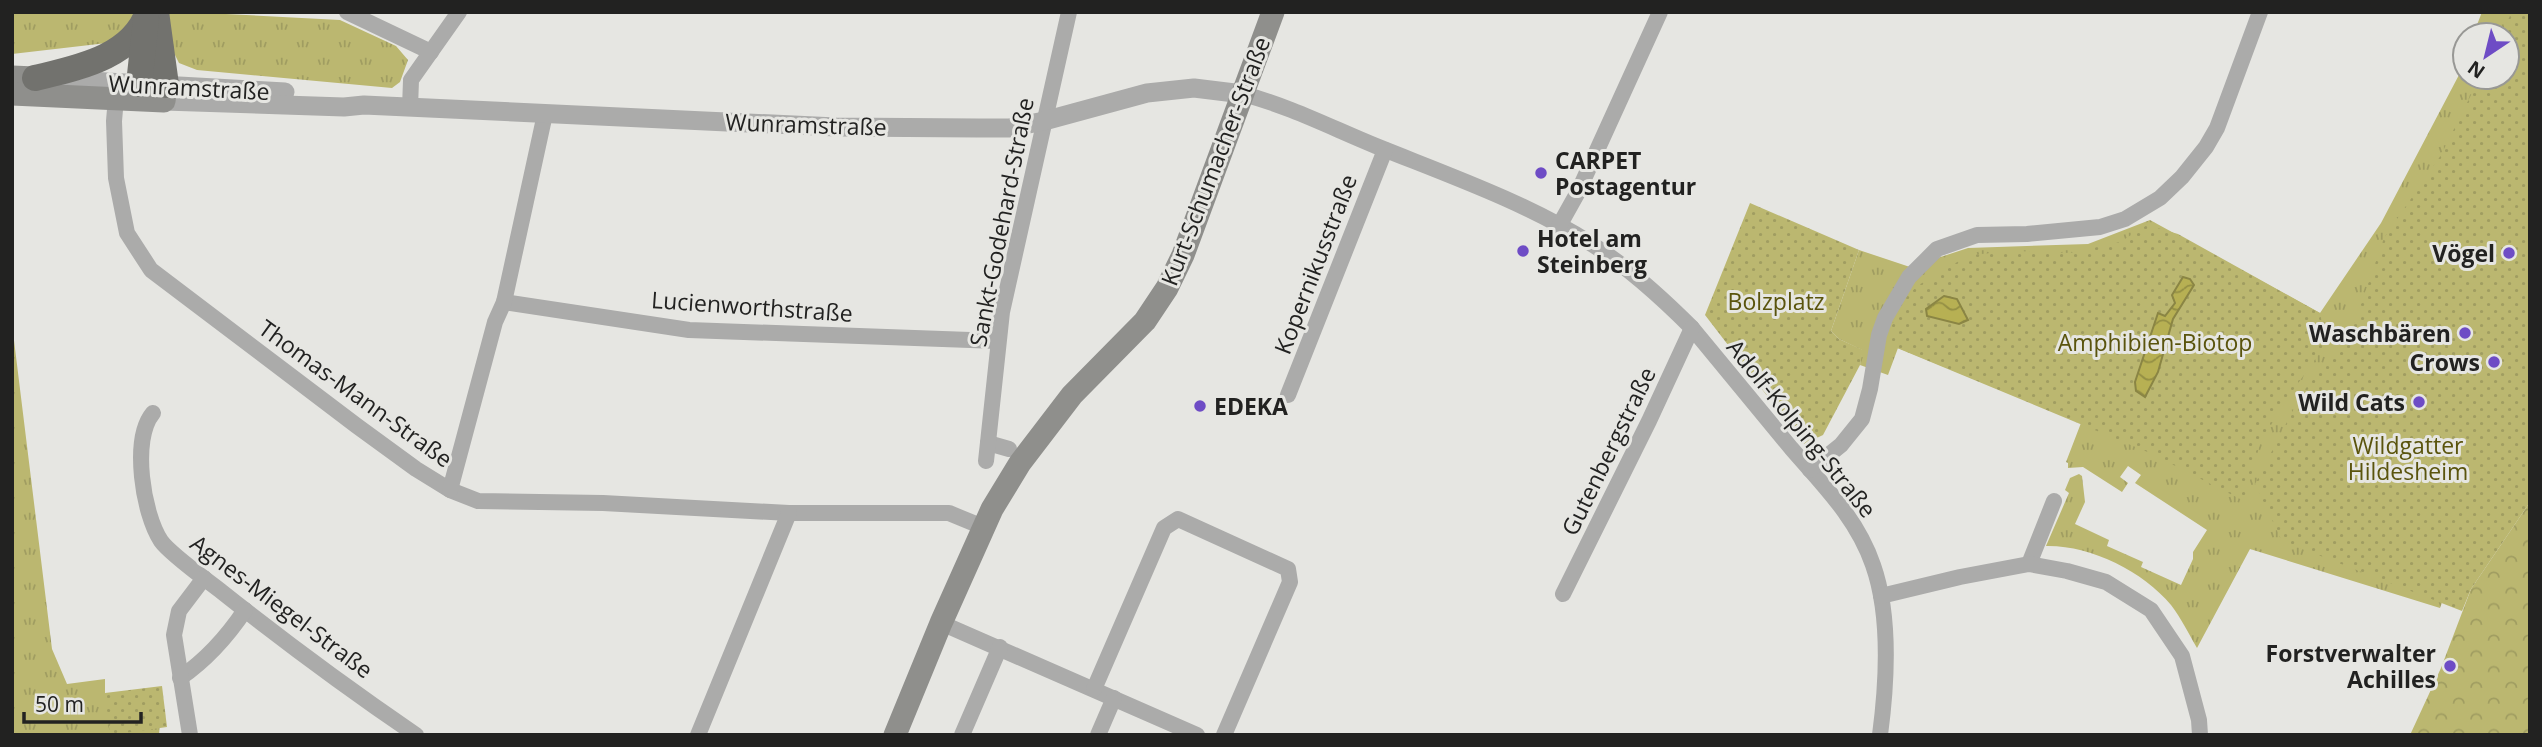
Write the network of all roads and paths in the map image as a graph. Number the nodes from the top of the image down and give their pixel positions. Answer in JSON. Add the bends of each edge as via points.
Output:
{"nodes":[{"id":1,"x":347,"y":12,"type":"edge"},
{"id":2,"x":459,"y":12,"type":"edge"},
{"id":3,"x":1069,"y":12,"type":"edge"},
{"id":4,"x":1273,"y":12,"type":"edge"},
{"id":5,"x":1660,"y":12,"type":"edge"},
{"id":6,"x":2260,"y":12,"type":"edge"},
{"id":7,"x":150,"y":14,"type":"edge"},
{"id":8,"x":431,"y":52,"type":"junction"},
{"id":9,"x":23,"y":77,"type":"edge"},
{"id":10,"x":139,"y":91,"type":"junction"},
{"id":11,"x":165,"y":93,"type":"junction"},
{"id":12,"x":12,"y":94,"type":"edge"},
{"id":13,"x":1243,"y":94,"type":"junction"},
{"id":14,"x":116,"y":98,"type":"junction"},
{"id":15,"x":364,"y":105,"type":"junction"},
{"id":16,"x":410,"y":108,"type":"junction"},
{"id":17,"x":545,"y":114,"type":"junction"},
{"id":18,"x":1044,"y":121,"type":"junction"},
{"id":19,"x":1385,"y":150,"type":"junction"},
{"id":20,"x":1559,"y":226,"type":"junction"},
{"id":21,"x":504,"y":302,"type":"junction"},
{"id":22,"x":1692,"y":328,"type":"junction"},
{"id":23,"x":998,"y":341,"type":"junction"},
{"id":24,"x":1288,"y":395,"type":"dead end"},
{"id":25,"x":153,"y":413,"type":"dead end"},
{"id":26,"x":988,"y":443,"type":"junction"},
{"id":27,"x":1009,"y":449,"type":"dead end"},
{"id":28,"x":986,"y":461,"type":"dead end"},
{"id":29,"x":1810,"y":470,"type":"junction"},
{"id":30,"x":450,"y":490,"type":"junction"},
{"id":31,"x":2054,"y":501,"type":"dead end"},
{"id":32,"x":789,"y":513,"type":"junction"},
{"id":33,"x":983,"y":527,"type":"junction"},
{"id":34,"x":2029,"y":564,"type":"junction"},
{"id":35,"x":204,"y":578,"type":"junction"},
{"id":36,"x":1563,"y":594,"type":"dead end"},
{"id":37,"x":1881,"y":596,"type":"junction"},
{"id":38,"x":244,"y":610,"type":"junction"},
{"id":39,"x":940,"y":623,"type":"junction"},
{"id":40,"x":1000,"y":648,"type":"junction"},
{"id":41,"x":180,"y":678,"type":"junction"},
{"id":42,"x":1094,"y":689,"type":"junction"},
{"id":43,"x":1114,"y":698,"type":"junction"},
{"id":44,"x":190,"y":735,"type":"edge"},
{"id":45,"x":416,"y":735,"type":"edge"},
{"id":46,"x":698,"y":735,"type":"edge"},
{"id":47,"x":895,"y":735,"type":"edge"},
{"id":48,"x":962,"y":735,"type":"edge"},
{"id":49,"x":1098,"y":735,"type":"edge"},
{"id":50,"x":1197,"y":735,"type":"edge"},
{"id":51,"x":1224,"y":735,"type":"edge"},
{"id":52,"x":1880,"y":735,"type":"edge"},
{"id":53,"x":2200,"y":735,"type":"edge"}],
"edges":[{"from":1,"to":8,"type":"street"},
{"from":2,"to":8,"type":"street"},
{"from":3,"to":18,"type":"street","name":"Sankt-Godehard-Straße"},
{"from":4,"to":13,"type":"main road","name":"Kurt-Schumacher-Straße"},
{"from":5,"to":20,"type":"street"},
{"from":6,"to":29,"type":"street","via":[[2217,128],[2182,177],[2160,198],[2124,219],[2099,227],[1977,235],[1937,250],[1909,277],[1879,335],[1862,419],[1841,445]]},
{"from":7,"to":9,"type":"highway","via":[[128,42],[112,53],[74,68]]},
{"from":7,"to":10,"type":"highway"},
{"from":7,"to":11,"type":"highway"},
{"from":8,"to":16,"type":"street","via":[[411,80]]},
{"from":9,"to":10,"type":"street","name":"Wunramstraße"},
{"from":10,"to":11,"type":"main road","name":"Wunramstraße"},
{"from":10,"to":14,"type":"main road","name":"Wunramstraße"},
{"from":11,"to":15,"type":"street","name":"Wunramstraße"},
{"from":11,"to":15,"type":"street","name":"Wunramstraße","via":[[320,94]]},
{"from":12,"to":14,"type":"main road","name":"Wunramstraße"},
{"from":13,"to":18,"type":"street","name":"Wunramstraße","via":[[1194,88],[1147,93]]},
{"from":13,"to":19,"type":"street","name":"Adolf-Kolping-Straße","via":[[1283,106]]},
{"from":13,"to":33,"type":"main road","name":"Kurt-Schumacher-Straße","via":[[1167,288],[1145,321],[1072,395],[1020,463]]},
{"from":14,"to":30,"type":"street","name":"Thomas-Mann-Straße","via":[[116,178],[127,233],[151,270],[357,426]]},
{"from":15,"to":16,"type":"street","name":"Wunramstraße"},
{"from":16,"to":17,"type":"street","name":"Wunramstraße"},
{"from":17,"to":18,"type":"street","name":"Wunramstraße","via":[[836,127],[1009,128]]},
{"from":17,"to":21,"type":"street"},
{"from":18,"to":23,"type":"street","name":"Sankt-Godehard-Straße"},
{"from":19,"to":20,"type":"street","name":"Adolf-Kolping-Straße"},
{"from":19,"to":24,"type":"street","name":"Kopernikusstraße"},
{"from":20,"to":22,"type":"street","name":"Adolf-Kolping-Straße","via":[[1623,267]]},
{"from":21,"to":23,"type":"street","name":"Lucienworthstraße","via":[[689,330]]},
{"from":21,"to":30,"type":"street"},
{"from":22,"to":29,"type":"street","name":"Adolf-Kolping-Straße"},
{"from":22,"to":36,"type":"street","name":"Gutenbergstraße"},
{"from":23,"to":26,"type":"street","name":"Sankt-Godehard-Straße"},
{"from":25,"to":35,"type":"street","name":"Agnes-Miegel-Straße","via":[[140,446],[146,504],[161,541]]},
{"from":26,"to":27,"type":"street"},
{"from":26,"to":28,"type":"street","name":"Sankt-Godehard-Straße"},
{"from":29,"to":37,"type":"street","name":"Adolf-Kolping-Straße","via":[[1854,523],[1874,565]]},
{"from":30,"to":32,"type":"street","name":"Thomas-Mann-Straße","via":[[478,501]]},
{"from":31,"to":34,"type":"street"},
{"from":32,"to":33,"type":"street","name":"Thomas-Mann-Straße","via":[[949,513]]},
{"from":32,"to":46,"type":"street"},
{"from":33,"to":39,"type":"main road","name":"Kurt-Schumacher-Straße"},
{"from":34,"to":37,"type":"street"},
{"from":34,"to":53,"type":"street","via":[[2106,582],[2151,610],[2182,656]]},
{"from":35,"to":38,"type":"street","name":"Agnes-Miegel-Straße"},
{"from":35,"to":41,"type":"street","via":[[179,611],[174,635]]},
{"from":37,"to":52,"type":"street","name":"Adolf-Kolping-Straße","via":[[1886,652]]},
{"from":38,"to":41,"type":"street","via":[[231,630]]},
{"from":38,"to":45,"type":"street","name":"Agnes-Miegel-Straße"},
{"from":39,"to":40,"type":"street"},
{"from":39,"to":47,"type":"main road","name":"Kurt-Schumacher-Straße"},
{"from":40,"to":42,"type":"street"},
{"from":40,"to":48,"type":"street"},
{"from":41,"to":44,"type":"street"},
{"from":42,"to":43,"type":"street"},
{"from":42,"to":51,"type":"street","via":[[1164,528],[1178,519],[1288,569],[1290,582]]},
{"from":43,"to":49,"type":"street"},
{"from":43,"to":50,"type":"street"}]}
